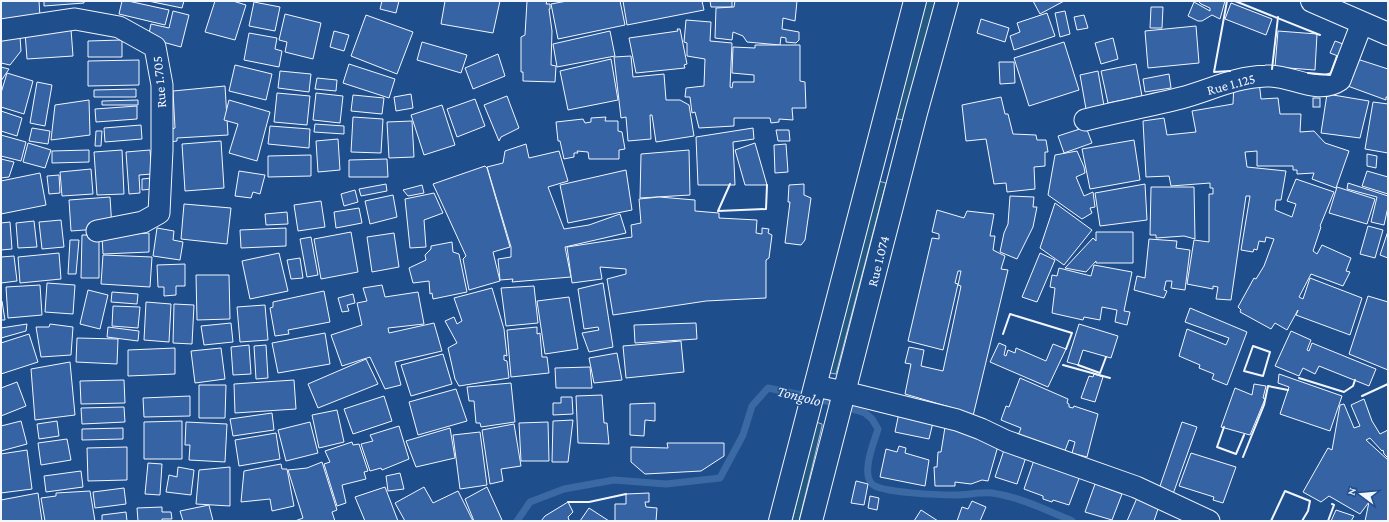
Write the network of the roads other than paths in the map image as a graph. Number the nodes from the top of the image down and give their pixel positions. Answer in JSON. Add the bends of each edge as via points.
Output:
{"nodes":[{"id":1,"x":915,"y":1,"type":"edge"},
{"id":2,"x":947,"y":1,"type":"edge"},
{"id":3,"x":1312,"y":1,"type":"edge"},
{"id":4,"x":1362,"y":23,"type":"junction"},
{"id":5,"x":1,"y":30,"type":"edge"},
{"id":6,"x":1388,"y":34,"type":"edge"},
{"id":7,"x":1086,"y":120,"type":"dead end"},
{"id":8,"x":878,"y":146,"type":"junction"},
{"id":9,"x":906,"y":153,"type":"junction"},
{"id":10,"x":97,"y":231,"type":"dead end"},
{"id":11,"x":816,"y":386,"type":"junction"},
{"id":12,"x":844,"y":392,"type":"junction"},
{"id":13,"x":780,"y":521,"type":"edge"},
{"id":14,"x":810,"y":521,"type":"edge"},
{"id":15,"x":1209,"y":521,"type":"edge"}],
"edges":[{"from":1,"to":8,"type":"main road","name":"Rue 1.074"},
{"from":2,"to":9,"type":"main road","name":"Rue 1.074"},
{"from":3,"to":4,"type":"main road"},
{"from":4,"to":6,"type":"main road"},
{"from":4,"to":7,"type":"street","name":"Rue 1.125","via":[[1340,80],[1333,84],[1321,86],[1268,75],[1245,78],[1181,98]]},
{"from":5,"to":10,"type":"street","name":"Rue 1.705","via":[[75,19],[119,27],[155,47],[162,85],[159,213],[143,222]]},
{"from":8,"to":9,"type":"main road"},
{"from":8,"to":11,"type":"main road","name":"Rue 1.074"},
{"from":9,"to":12,"type":"main road","name":"Rue 1.074"},
{"from":11,"to":12,"type":"street"},
{"from":11,"to":13,"type":"main road","name":"Rue 1.074"},
{"from":12,"to":14,"type":"main road","name":"Rue 1.074"},
{"from":12,"to":15,"type":"street","via":[[957,420],[1006,441],[1136,487]]}]}
